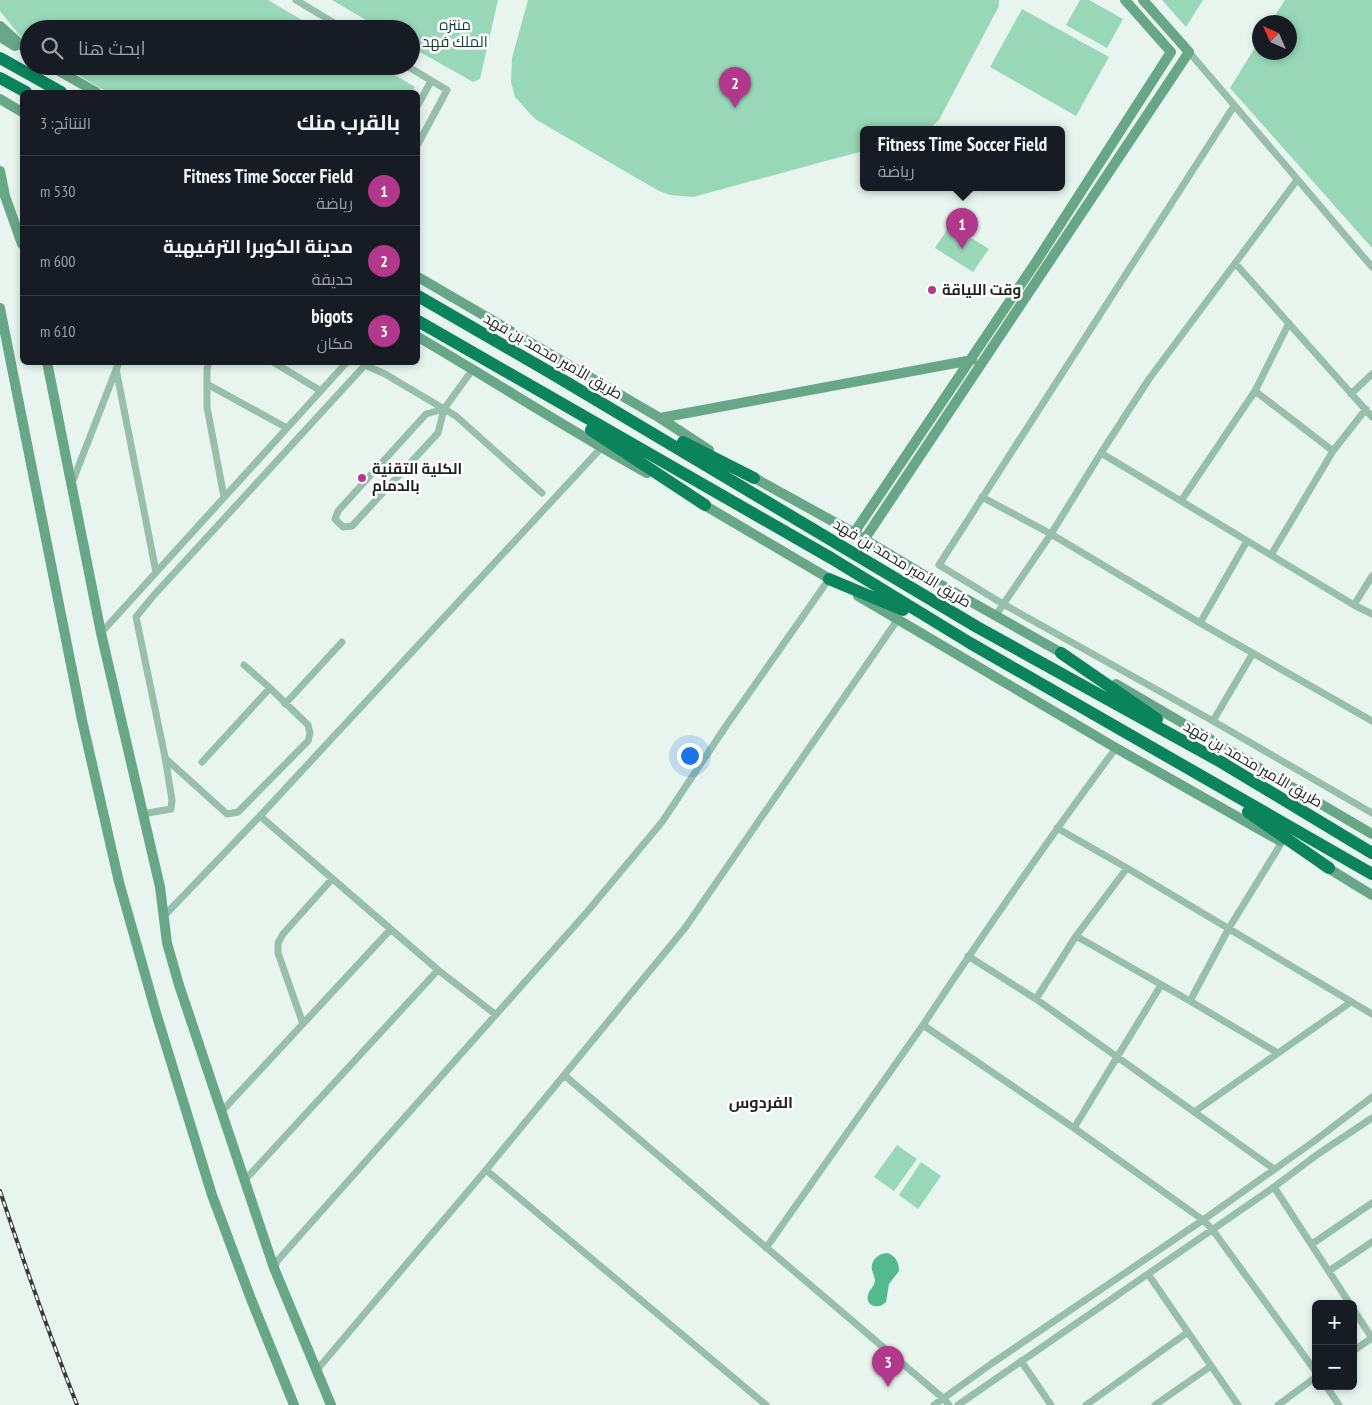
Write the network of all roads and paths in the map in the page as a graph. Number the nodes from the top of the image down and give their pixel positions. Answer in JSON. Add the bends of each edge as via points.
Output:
{"nodes":[{"id":1,"x":296,"y":0,"type":"edge"},
{"id":2,"x":1125,"y":0,"type":"edge"},
{"id":3,"x":1143,"y":0,"type":"edge"},
{"id":4,"x":329,"y":20,"type":"edge"},
{"id":5,"x":0,"y":26,"type":"edge"},
{"id":6,"x":0,"y":37,"type":"edge"},
{"id":7,"x":20,"y":45,"type":"edge"},
{"id":8,"x":20,"y":48,"type":"edge"},
{"id":9,"x":1171,"y":52,"type":"junction"},
{"id":10,"x":1189,"y":52,"type":"junction"},
{"id":11,"x":0,"y":58,"type":"edge"},
{"id":12,"x":20,"y":69,"type":"edge"},
{"id":13,"x":420,"y":74,"type":"edge"},
{"id":14,"x":30,"y":75,"type":"edge"},
{"id":15,"x":66,"y":75,"type":"edge"},
{"id":16,"x":0,"y":78,"type":"edge"},
{"id":17,"x":431,"y":81,"type":"junction"},
{"id":18,"x":22,"y":90,"type":"edge"},
{"id":19,"x":57,"y":90,"type":"edge"},
{"id":20,"x":92,"y":90,"type":"edge"},
{"id":21,"x":0,"y":99,"type":"edge"},
{"id":22,"x":420,"y":101,"type":"edge"},
{"id":23,"x":1234,"y":106,"type":"junction"},
{"id":24,"x":20,"y":111,"type":"edge"},
{"id":25,"x":420,"y":140,"type":"edge"},
{"id":26,"x":0,"y":171,"type":"edge"},
{"id":27,"x":1297,"y":180,"type":"junction"},
{"id":28,"x":20,"y":238,"type":"edge"},
{"id":29,"x":1235,"y":263,"type":"junction"},
{"id":30,"x":1372,"y":267,"type":"edge"},
{"id":31,"x":420,"y":279,"type":"edge"},
{"id":32,"x":420,"y":297,"type":"edge"},
{"id":33,"x":0,"y":308,"type":"edge"},
{"id":34,"x":420,"y":322,"type":"edge"},
{"id":35,"x":1289,"y":324,"type":"junction"},
{"id":36,"x":420,"y":338,"type":"edge"},
{"id":37,"x":970,"y":360,"type":"junction"},
{"id":38,"x":983,"y":360,"type":"junction"},
{"id":39,"x":48,"y":365,"type":"edge"},
{"id":40,"x":208,"y":365,"type":"edge"},
{"id":41,"x":278,"y":365,"type":"edge"},
{"id":42,"x":344,"y":365,"type":"edge"},
{"id":43,"x":118,"y":366,"type":"edge"},
{"id":44,"x":500,"y":368,"type":"junction"},
{"id":45,"x":473,"y":369,"type":"junction"},
{"id":46,"x":551,"y":373,"type":"junction"},
{"id":47,"x":1372,"y":374,"type":"edge"},
{"id":48,"x":207,"y":384,"type":"junction"},
{"id":49,"x":321,"y":391,"type":"junction"},
{"id":50,"x":1255,"y":391,"type":"junction"},
{"id":51,"x":1351,"y":394,"type":"junction"},
{"id":52,"x":444,"y":410,"type":"junction"},
{"id":53,"x":1366,"y":410,"type":"junction"},
{"id":54,"x":1372,"y":417,"type":"edge"},
{"id":55,"x":660,"y":418,"type":"junction"},
{"id":56,"x":287,"y":428,"type":"junction"},
{"id":57,"x":601,"y":448,"type":"junction"},
{"id":58,"x":1333,"y":451,"type":"junction"},
{"id":59,"x":1101,"y":453,"type":"junction"},
{"id":60,"x":754,"y":478,"type":"junction"},
{"id":61,"x":71,"y":486,"type":"junction"},
{"id":62,"x":542,"y":493,"type":"dead end"},
{"id":63,"x":224,"y":497,"type":"junction"},
{"id":64,"x":982,"y":497,"type":"junction"},
{"id":65,"x":1181,"y":501,"type":"junction"},
{"id":66,"x":704,"y":505,"type":"junction"},
{"id":67,"x":854,"y":533,"type":"junction"},
{"id":68,"x":1050,"y":534,"type":"junction"},
{"id":69,"x":864,"y":540,"type":"junction"},
{"id":70,"x":1247,"y":541,"type":"junction"},
{"id":71,"x":1271,"y":555,"type":"junction"},
{"id":72,"x":156,"y":572,"type":"junction"},
{"id":73,"x":1372,"y":576,"type":"edge"},
{"id":74,"x":829,"y":579,"type":"junction"},
{"id":75,"x":1003,"y":604,"type":"junction"},
{"id":76,"x":1354,"y":605,"type":"junction"},
{"id":77,"x":1372,"y":614,"type":"edge"},
{"id":78,"x":996,"y":615,"type":"junction"},
{"id":79,"x":898,"y":619,"type":"junction"},
{"id":80,"x":1200,"y":623,"type":"junction"},
{"id":81,"x":101,"y":633,"type":"junction"},
{"id":82,"x":342,"y":642,"type":"dead end"},
{"id":83,"x":970,"y":643,"type":"junction"},
{"id":84,"x":1062,"y":653,"type":"junction"},
{"id":85,"x":1253,"y":653,"type":"junction"},
{"id":86,"x":244,"y":665,"type":"dead end"},
{"id":87,"x":270,"y":688,"type":"junction"},
{"id":88,"x":285,"y":704,"type":"junction"},
{"id":89,"x":1213,"y":721,"type":"junction"},
{"id":90,"x":1372,"y":722,"type":"edge"},
{"id":91,"x":1135,"y":738,"type":"junction"},
{"id":92,"x":1116,"y":748,"type":"junction"},
{"id":93,"x":165,"y":758,"type":"junction"},
{"id":94,"x":202,"y":762,"type":"dead end"},
{"id":95,"x":1221,"y":762,"type":"junction"},
{"id":96,"x":1372,"y":813,"type":"edge"},
{"id":97,"x":142,"y":814,"type":"junction"},
{"id":98,"x":260,"y":816,"type":"junction"},
{"id":99,"x":1057,"y":828,"type":"junction"},
{"id":100,"x":1372,"y":834,"type":"edge"},
{"id":101,"x":1282,"y":842,"type":"junction"},
{"id":102,"x":1372,"y":853,"type":"edge"},
{"id":103,"x":1127,"y":868,"type":"junction"},
{"id":104,"x":1329,"y":868,"type":"junction"},
{"id":105,"x":1372,"y":874,"type":"edge"},
{"id":106,"x":332,"y":879,"type":"junction"},
{"id":107,"x":1372,"y":895,"type":"edge"},
{"id":108,"x":164,"y":916,"type":"junction"},
{"id":109,"x":1229,"y":928,"type":"junction"},
{"id":110,"x":390,"y":930,"type":"junction"},
{"id":111,"x":1076,"y":936,"type":"junction"},
{"id":112,"x":968,"y":956,"type":"junction"},
{"id":113,"x":438,"y":970,"type":"junction"},
{"id":114,"x":1161,"y":985,"type":"junction"},
{"id":115,"x":1036,"y":999,"type":"junction"},
{"id":116,"x":1190,"y":1001,"type":"junction"},
{"id":117,"x":1351,"y":1002,"type":"junction"},
{"id":118,"x":495,"y":1014,"type":"junction"},
{"id":119,"x":1372,"y":1014,"type":"edge"},
{"id":120,"x":303,"y":1024,"type":"junction"},
{"id":121,"x":923,"y":1025,"type":"junction"},
{"id":122,"x":1278,"y":1053,"type":"junction"},
{"id":123,"x":1118,"y":1057,"type":"junction"},
{"id":124,"x":564,"y":1075,"type":"junction"},
{"id":125,"x":1372,"y":1096,"type":"edge"},
{"id":126,"x":222,"y":1111,"type":"junction"},
{"id":127,"x":1194,"y":1112,"type":"junction"},
{"id":128,"x":1370,"y":1123,"type":"edge"},
{"id":129,"x":1074,"y":1128,"type":"junction"},
{"id":130,"x":1274,"y":1168,"type":"junction"},
{"id":131,"x":486,"y":1170,"type":"junction"},
{"id":132,"x":244,"y":1181,"type":"junction"},
{"id":133,"x":1274,"y":1187,"type":"junction"},
{"id":134,"x":1372,"y":1203,"type":"edge"},
{"id":135,"x":1203,"y":1220,"type":"junction"},
{"id":136,"x":1212,"y":1229,"type":"junction"},
{"id":137,"x":1372,"y":1242,"type":"edge"},
{"id":138,"x":1312,"y":1244,"type":"junction"},
{"id":139,"x":766,"y":1248,"type":"junction"},
{"id":140,"x":274,"y":1268,"type":"junction"},
{"id":141,"x":1329,"y":1271,"type":"junction"},
{"id":142,"x":1148,"y":1274,"type":"junction"},
{"id":143,"x":1347,"y":1300,"type":"edge"},
{"id":144,"x":1357,"y":1315,"type":"edge"},
{"id":145,"x":1188,"y":1332,"type":"junction"},
{"id":146,"x":1372,"y":1338,"type":"edge"},
{"id":147,"x":1357,"y":1348,"type":"edge"},
{"id":148,"x":1021,"y":1361,"type":"junction"},
{"id":149,"x":1211,"y":1366,"type":"junction"},
{"id":150,"x":1312,"y":1366,"type":"edge"},
{"id":151,"x":316,"y":1371,"type":"junction"},
{"id":152,"x":1312,"y":1380,"type":"edge"},
{"id":153,"x":1329,"y":1390,"type":"edge"},
{"id":154,"x":944,"y":1399,"type":"junction"},
{"id":155,"x":294,"y":1405,"type":"edge"},
{"id":156,"x":331,"y":1405,"type":"edge"},
{"id":157,"x":766,"y":1405,"type":"edge"},
{"id":158,"x":934,"y":1405,"type":"edge"},
{"id":159,"x":949,"y":1405,"type":"edge"},
{"id":160,"x":958,"y":1405,"type":"edge"},
{"id":161,"x":1051,"y":1405,"type":"edge"},
{"id":162,"x":1086,"y":1405,"type":"edge"},
{"id":163,"x":1156,"y":1405,"type":"edge"},
{"id":164,"x":1238,"y":1405,"type":"edge"},
{"id":165,"x":1278,"y":1405,"type":"edge"},
{"id":166,"x":1339,"y":1405,"type":"edge"}],
"edges":[{"from":1,"to":4,"type":"street"},
{"from":2,"to":9,"type":"street"},
{"from":3,"to":10,"type":"street"},
{"from":5,"to":7,"type":"street"},
{"from":6,"to":8,"type":"street"},
{"from":9,"to":10,"type":"street"},
{"from":9,"to":37,"type":"street"},
{"from":10,"to":23,"type":"street"},
{"from":10,"to":38,"type":"street"},
{"from":11,"to":12,"type":"highway"},
{"from":13,"to":17,"type":"street"},
{"from":14,"to":19,"type":"highway"},
{"from":15,"to":20,"type":"street"},
{"from":16,"to":18,"type":"highway"},
{"from":17,"to":22,"type":"street"},
{"from":17,"to":25,"type":"street","via":[[447,90]]},
{"from":21,"to":24,"type":"street"},
{"from":23,"to":27,"type":"street"},
{"from":23,"to":64,"type":"street"},
{"from":26,"to":28,"type":"street"},
{"from":27,"to":29,"type":"street"},
{"from":27,"to":30,"type":"street"},
{"from":29,"to":35,"type":"street"},
{"from":29,"to":59,"type":"street","via":[[1149,379]]},
{"from":31,"to":55,"type":"street"},
{"from":32,"to":46,"type":"highway","name":"طريق الأمير محمد بن فهد"},
{"from":33,"to":155,"type":"street","via":[[82,720],[119,882],[212,1195]]},
{"from":34,"to":44,"type":"highway"},
{"from":35,"to":50,"type":"street"},
{"from":35,"to":51,"type":"street"},
{"from":36,"to":45,"type":"street"},
{"from":37,"to":38,"type":"street"},
{"from":37,"to":55,"type":"street"},
{"from":37,"to":67,"type":"street"},
{"from":38,"to":69,"type":"street"},
{"from":39,"to":61,"type":"street"},
{"from":40,"to":48,"type":"street"},
{"from":41,"to":49,"type":"street"},
{"from":42,"to":49,"type":"street"},
{"from":43,"to":61,"type":"street"},
{"from":43,"to":72,"type":"street"},
{"from":44,"to":66,"type":"highway"},
{"from":44,"to":83,"type":"highway","via":[[832,558]]},
{"from":45,"to":52,"type":"street"},
{"from":45,"to":57,"type":"street"},
{"from":46,"to":60,"type":"highway"},
{"from":46,"to":95,"type":"highway","name":"طريق الأمير محمد بن فهد","via":[[977,627]]},
{"from":47,"to":51,"type":"street"},
{"from":48,"to":56,"type":"street"},
{"from":48,"to":63,"type":"street","via":[[207,408]]},
{"from":49,"to":56,"type":"street"},
{"from":50,"to":58,"type":"street"},
{"from":50,"to":65,"type":"street"},
{"from":51,"to":53,"type":"street"},
{"from":52,"to":52,"type":"street","via":[[426,414],[338,511],[335,519],[342,527],[352,526],[438,433]]},
{"from":52,"to":62,"type":"street","via":[[456,416]]},
{"from":52,"to":93,"type":"street","via":[[365,365],[136,617]]},
{"from":53,"to":54,"type":"street"},
{"from":53,"to":58,"type":"street"},
{"from":55,"to":60,"type":"street"},
{"from":56,"to":63,"type":"street"},
{"from":57,"to":66,"type":"street"},
{"from":57,"to":98,"type":"street"},
{"from":58,"to":71,"type":"street"},
{"from":59,"to":65,"type":"street"},
{"from":59,"to":68,"type":"street"},
{"from":60,"to":67,"type":"street"},
{"from":61,"to":81,"type":"street"},
{"from":63,"to":72,"type":"street"},
{"from":64,"to":68,"type":"street"},
{"from":64,"to":75,"type":"street","via":[[939,565]]},
{"from":65,"to":70,"type":"street"},
{"from":66,"to":74,"type":"street"},
{"from":67,"to":69,"type":"street"},
{"from":68,"to":75,"type":"street"},
{"from":68,"to":80,"type":"street"},
{"from":69,"to":78,"type":"street"},
{"from":70,"to":71,"type":"street"},
{"from":70,"to":80,"type":"street"},
{"from":71,"to":76,"type":"street"},
{"from":72,"to":81,"type":"street"},
{"from":73,"to":76,"type":"street"},
{"from":74,"to":79,"type":"street"},
{"from":74,"to":83,"type":"highway","via":[[893,605]]},
{"from":74,"to":118,"type":"street","via":[[662,822]]},
{"from":75,"to":78,"type":"street"},
{"from":75,"to":89,"type":"street"},
{"from":76,"to":77,"type":"street"},
{"from":78,"to":84,"type":"street"},
{"from":79,"to":92,"type":"street"},
{"from":79,"to":124,"type":"street","via":[[685,928]]},
{"from":80,"to":85,"type":"street"},
{"from":81,"to":97,"type":"street"},
{"from":82,"to":88,"type":"street"},
{"from":83,"to":91,"type":"highway"},
{"from":84,"to":95,"type":"highway"},
{"from":84,"to":100,"type":"street"},
{"from":85,"to":89,"type":"street"},
{"from":85,"to":90,"type":"street"},
{"from":86,"to":87,"type":"street"},
{"from":87,"to":88,"type":"street"},
{"from":87,"to":94,"type":"street"},
{"from":88,"to":93,"type":"street","via":[[308,726],[308,741],[238,812],[227,814]]},
{"from":89,"to":96,"type":"street"},
{"from":91,"to":104,"type":"highway"},
{"from":91,"to":105,"type":"highway"},
{"from":92,"to":99,"type":"street"},
{"from":92,"to":101,"type":"street"},
{"from":93,"to":97,"type":"street","via":[[171,809]]},
{"from":95,"to":102,"type":"highway","name":"طريق الأمير محمد بن فهد"},
{"from":97,"to":108,"type":"street"},
{"from":98,"to":106,"type":"street"},
{"from":98,"to":108,"type":"street"},
{"from":99,"to":103,"type":"street"},
{"from":99,"to":112,"type":"street"},
{"from":101,"to":104,"type":"street"},
{"from":101,"to":109,"type":"street"},
{"from":103,"to":109,"type":"street"},
{"from":103,"to":111,"type":"street"},
{"from":104,"to":107,"type":"street"},
{"from":106,"to":110,"type":"street"},
{"from":106,"to":120,"type":"street","via":[[278,943],[278,953]]},
{"from":108,"to":126,"type":"street","via":[[167,943],[179,985]]},
{"from":109,"to":116,"type":"street"},
{"from":109,"to":117,"type":"street"},
{"from":110,"to":113,"type":"street"},
{"from":110,"to":120,"type":"street"},
{"from":111,"to":114,"type":"street"},
{"from":111,"to":115,"type":"street"},
{"from":112,"to":115,"type":"street"},
{"from":112,"to":121,"type":"street"},
{"from":113,"to":118,"type":"street"},
{"from":113,"to":132,"type":"street"},
{"from":114,"to":116,"type":"street"},
{"from":114,"to":123,"type":"street"},
{"from":115,"to":123,"type":"street"},
{"from":116,"to":122,"type":"street"},
{"from":117,"to":119,"type":"street"},
{"from":117,"to":122,"type":"street"},
{"from":118,"to":140,"type":"street"},
{"from":120,"to":126,"type":"street"},
{"from":121,"to":129,"type":"street"},
{"from":121,"to":139,"type":"street"},
{"from":122,"to":127,"type":"street"},
{"from":123,"to":127,"type":"street"},
{"from":123,"to":129,"type":"street"},
{"from":124,"to":131,"type":"street"},
{"from":124,"to":139,"type":"street"},
{"from":125,"to":130,"type":"street"},
{"from":126,"to":132,"type":"street"},
{"from":127,"to":130,"type":"street"},
{"from":128,"to":133,"type":"street","via":[[1318,1154]]},
{"from":129,"to":135,"type":"street"},
{"from":130,"to":135,"type":"street"},
{"from":131,"to":151,"type":"street"},
{"from":131,"to":157,"type":"street"},
{"from":132,"to":140,"type":"street"},
{"from":133,"to":136,"type":"street"},
{"from":133,"to":138,"type":"street"},
{"from":134,"to":138,"type":"street"},
{"from":135,"to":136,"type":"street"},
{"from":135,"to":154,"type":"street"},
{"from":136,"to":142,"type":"street"},
{"from":136,"to":150,"type":"street"},
{"from":137,"to":141,"type":"street"},
{"from":138,"to":141,"type":"street"},
{"from":139,"to":154,"type":"street"},
{"from":140,"to":151,"type":"street"},
{"from":141,"to":143,"type":"street"},
{"from":142,"to":145,"type":"street"},
{"from":142,"to":148,"type":"street"},
{"from":144,"to":146,"type":"street"},
{"from":145,"to":149,"type":"street"},
{"from":145,"to":162,"type":"street"},
{"from":146,"to":147,"type":"street"},
{"from":148,"to":160,"type":"street"},
{"from":148,"to":161,"type":"street"},
{"from":149,"to":163,"type":"street"},
{"from":149,"to":164,"type":"street"},
{"from":151,"to":156,"type":"street"},
{"from":152,"to":165,"type":"street"},
{"from":153,"to":166,"type":"street"},
{"from":154,"to":158,"type":"street"},
{"from":154,"to":159,"type":"street"}]}
